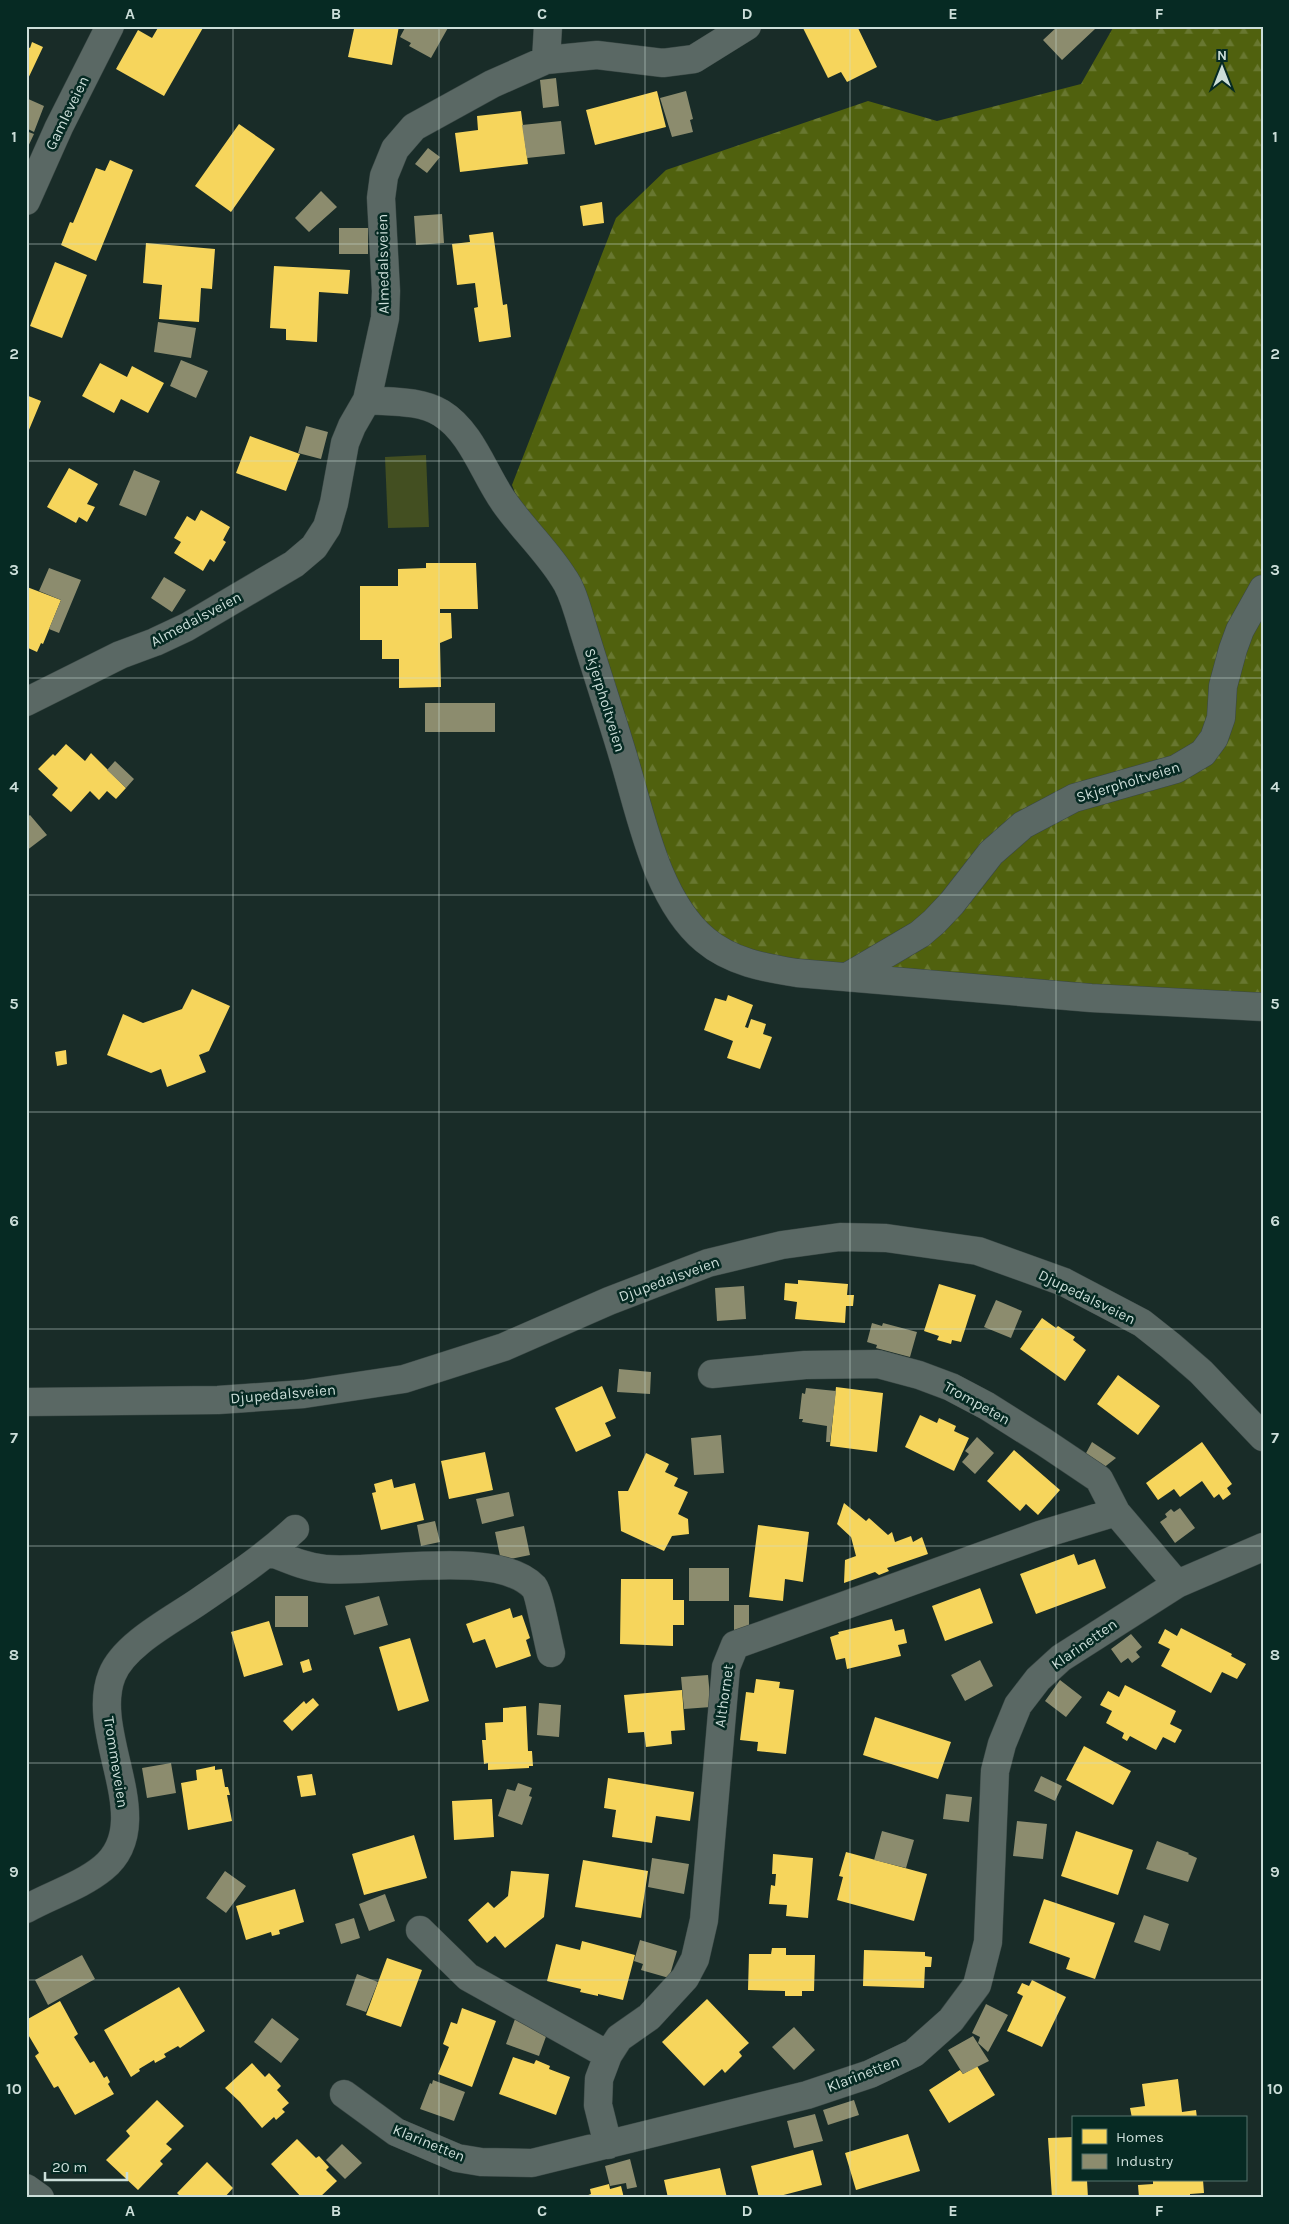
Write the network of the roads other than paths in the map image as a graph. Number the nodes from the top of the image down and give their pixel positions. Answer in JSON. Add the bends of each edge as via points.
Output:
{"nodes":[{"id":1,"x":110,"y":26,"type":"edge"},
{"id":2,"x":548,"y":26,"type":"edge"},
{"id":3,"x":747,"y":26,"type":"edge"},
{"id":4,"x":546,"y":60,"type":"junction"},
{"id":5,"x":26,"y":201,"type":"edge"},
{"id":6,"x":367,"y":400,"type":"junction"},
{"id":7,"x":1263,"y":589,"type":"edge"},
{"id":8,"x":26,"y":702,"type":"edge"},
{"id":9,"x":847,"y":977,"type":"junction"},
{"id":10,"x":1263,"y":1007,"type":"edge"},
{"id":11,"x":712,"y":1374,"type":"dead end"},
{"id":12,"x":26,"y":1402,"type":"edge"},
{"id":13,"x":1260,"y":1430,"type":"edge"},
{"id":14,"x":1116,"y":1512,"type":"junction"},
{"id":15,"x":295,"y":1529,"type":"dead end"},
{"id":16,"x":1263,"y":1547,"type":"edge"},
{"id":17,"x":270,"y":1552,"type":"junction"},
{"id":18,"x":1177,"y":1584,"type":"junction"},
{"id":19,"x":551,"y":1653,"type":"dead end"},
{"id":20,"x":26,"y":1909,"type":"edge"},
{"id":21,"x":420,"y":1930,"type":"dead end"},
{"id":22,"x":608,"y":2055,"type":"junction"},
{"id":23,"x":344,"y":2094,"type":"dead end"},
{"id":24,"x":608,"y":2145,"type":"junction"},
{"id":25,"x":26,"y":2188,"type":"edge"},
{"id":26,"x":40,"y":2198,"type":"edge"}],
"edges":[{"from":1,"to":5,"type":"street","name":"Gamleveien"},
{"from":2,"to":4,"type":"street"},
{"from":3,"to":4,"type":"street","name":"Almedalsveien","via":[[694,58],[663,63],[597,55]]},
{"from":4,"to":6,"type":"street","name":"Almedalsveien","via":[[448,106],[414,127],[395,149],[384,176],[381,198],[385,318]]},
{"from":6,"to":8,"type":"street","name":"Almedalsveien","via":[[346,444],[327,528],[314,547],[294,564],[187,626]]},
{"from":6,"to":9,"type":"street","name":"Skjerpholtveien","via":[[429,407],[456,425],[505,504],[563,576],[572,593],[654,858],[678,909],[689,924],[706,941],[749,963],[797,973]]},
{"from":7,"to":9,"type":"street","name":"Skjerpholtveien","via":[[1233,649],[1223,686],[1221,718],[1214,738],[1203,753],[1176,770],[1074,798],[1023,825],[991,853],[934,922],[920,934]]},
{"from":9,"to":10,"type":"street","name":"Skjerpholtveien","via":[[1092,998]]},
{"from":11,"to":14,"type":"street","name":"Trompeten","via":[[805,1365],[878,1364],[919,1375],[987,1406],[1099,1480]]},
{"from":12,"to":13,"type":"street","name":"Djupedalsveien","via":[[218,1400],[304,1394],[404,1379],[504,1347],[609,1301],[708,1263],[782,1245],[840,1237],[896,1239],[978,1251],[1064,1282],[1149,1329],[1201,1372]]},
{"from":14,"to":18,"type":"street","name":"Trompeten"},
{"from":14,"to":22,"type":"street","name":"Althornet","via":[[1040,1535],[735,1645],[726,1667],[704,1920],[695,1959],[672,1994],[649,2017],[619,2038]]},
{"from":15,"to":17,"type":"street","name":"Trommeveien"},
{"from":16,"to":18,"type":"street","name":"Klarinetten"},
{"from":17,"to":19,"type":"street","via":[[324,1569],[438,1565],[506,1570],[520,1576],[535,1589]]},
{"from":17,"to":20,"type":"street","name":"Trommeveien","via":[[151,1634],[118,1664],[111,1676],[108,1713],[125,1807],[122,1840],[115,1857],[92,1876]]},
{"from":18,"to":24,"type":"street","name":"Klarinetten","via":[[1061,1658],[1018,1705],[995,1771],[988,1942],[977,1985],[951,2020],[914,2053],[870,2074],[807,2095]]},
{"from":21,"to":22,"type":"street","via":[[468,1977]]},
{"from":22,"to":24,"type":"street","name":"Althornet","via":[[599,2078],[598,2106]]},
{"from":23,"to":24,"type":"street","name":"Klarinetten","via":[[396,2132],[457,2158],[532,2164]]},
{"from":25,"to":26,"type":"street"}]}
